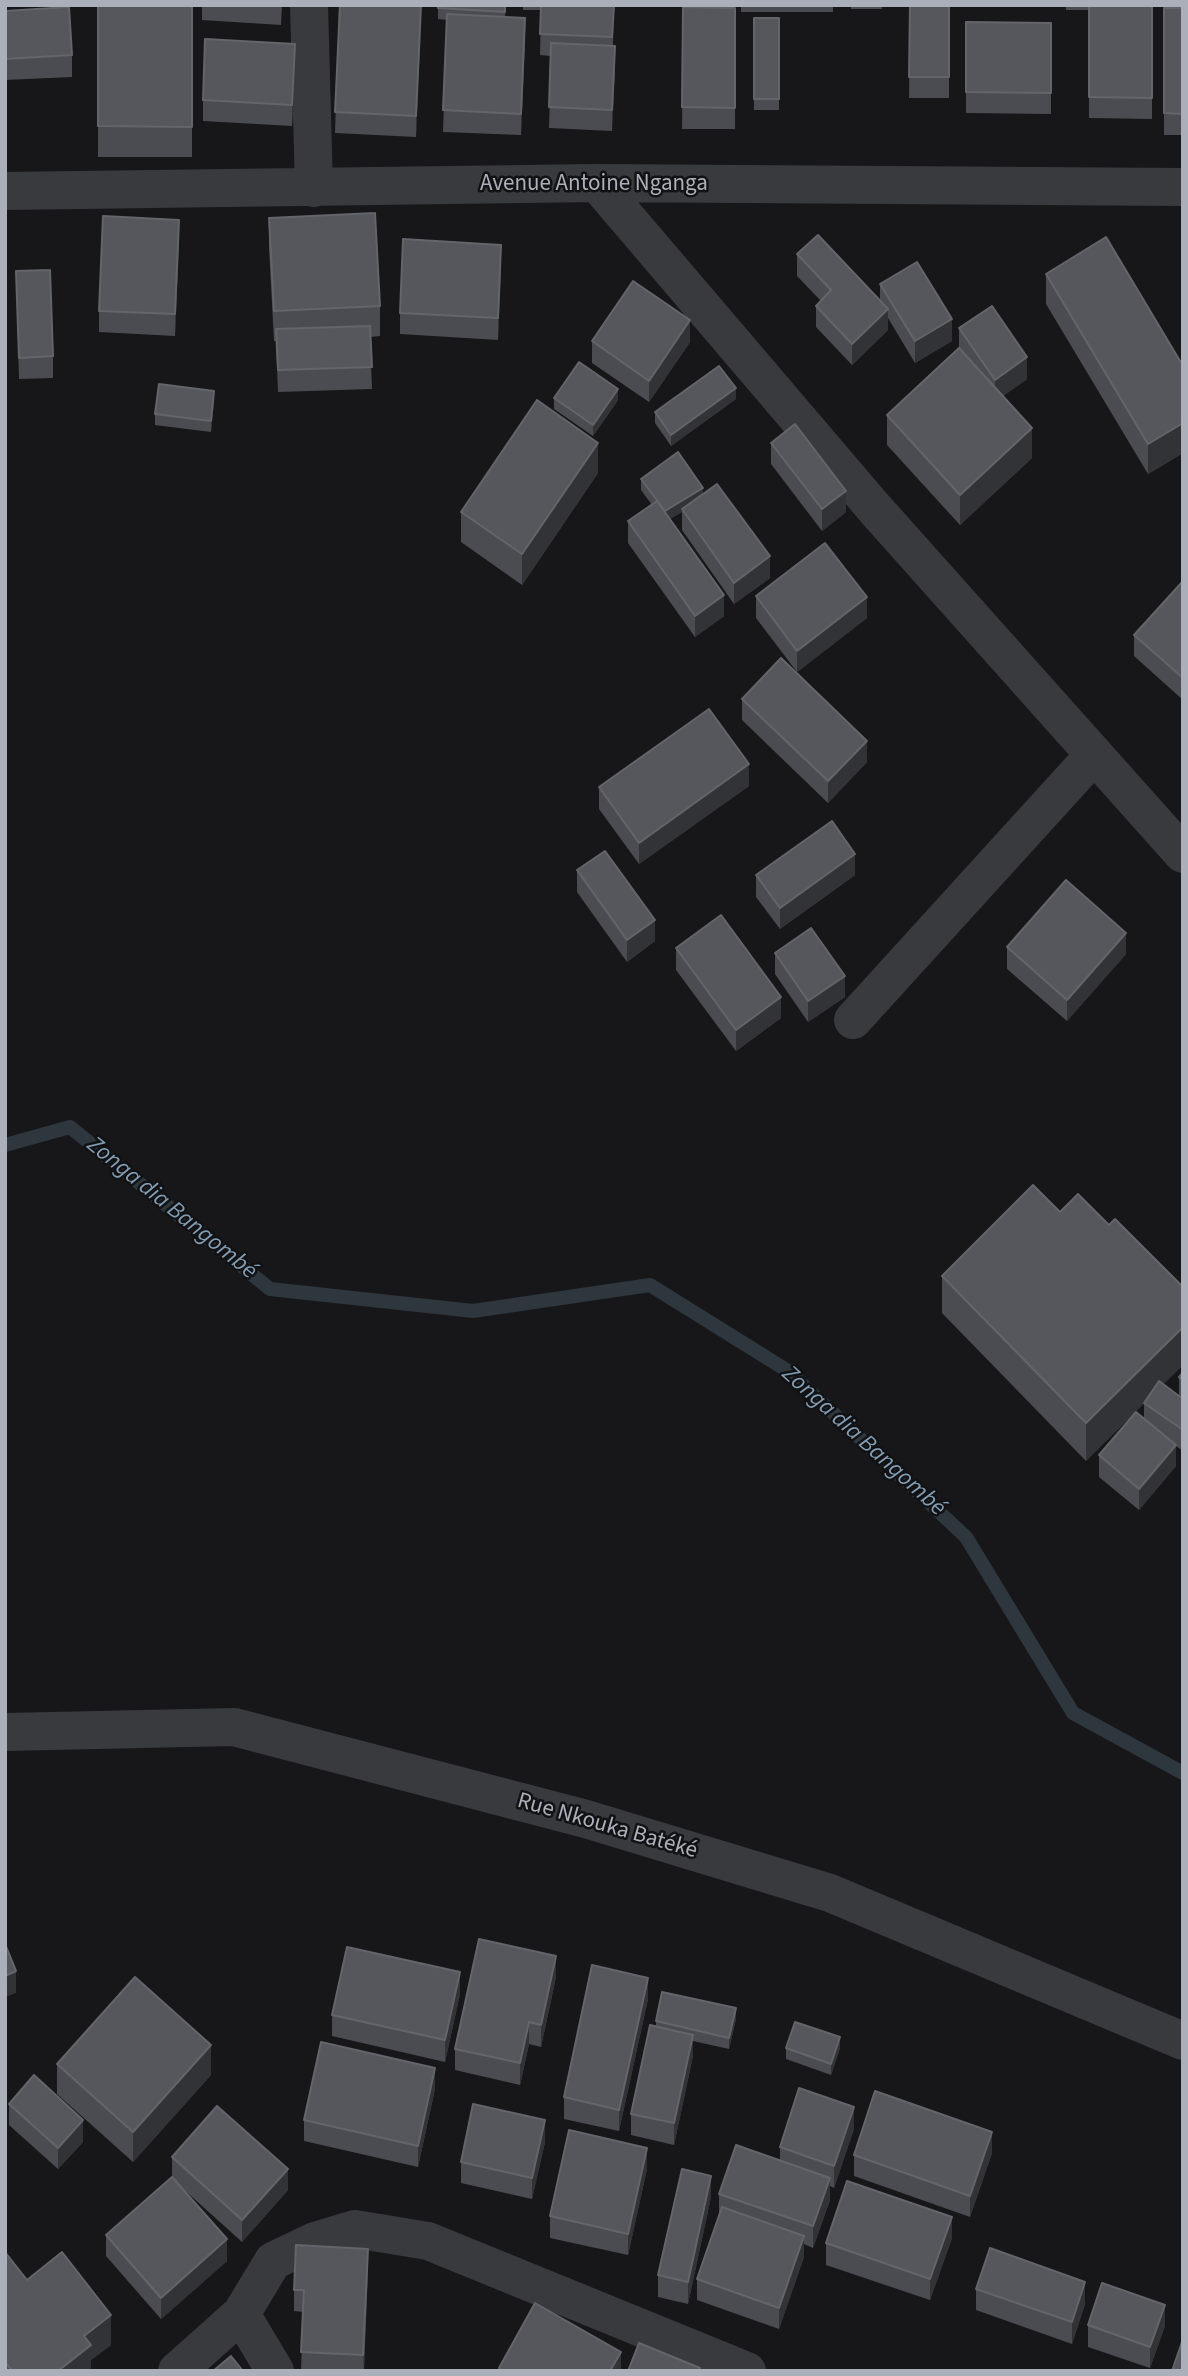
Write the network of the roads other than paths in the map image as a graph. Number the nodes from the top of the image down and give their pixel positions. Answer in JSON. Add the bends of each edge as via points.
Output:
{"nodes":[{"id":1,"x":309,"y":5,"type":"edge"},
{"id":2,"x":597,"y":183,"type":"junction"},
{"id":3,"x":1183,"y":187,"type":"edge"},
{"id":4,"x":314,"y":188,"type":"junction"},
{"id":5,"x":5,"y":191,"type":"edge"},
{"id":6,"x":1094,"y":755,"type":"junction"},
{"id":7,"x":1183,"y":854,"type":"edge"},
{"id":8,"x":853,"y":1020,"type":"dead end"},
{"id":9,"x":5,"y":1732,"type":"edge"},
{"id":10,"x":1183,"y":2041,"type":"edge"},
{"id":11,"x":241,"y":2314,"type":"junction"},
{"id":12,"x":177,"y":2371,"type":"edge"},
{"id":13,"x":275,"y":2371,"type":"edge"},
{"id":14,"x":747,"y":2371,"type":"edge"}],
"edges":[{"from":1,"to":4,"type":"street"},
{"from":2,"to":3,"type":"street","name":"Avenue Antoine Nganga"},
{"from":2,"to":4,"type":"street","name":"Avenue Antoine Nganga"},
{"from":2,"to":6,"type":"street","via":[[875,509]]},
{"from":4,"to":5,"type":"street","name":"Avenue Antoine Nganga"},
{"from":6,"to":7,"type":"street"},
{"from":6,"to":8,"type":"street"},
{"from":9,"to":10,"type":"street","name":"Rue Nkouka Batéké","via":[[234,1727],[573,1815],[831,1894]]},
{"from":11,"to":12,"type":"street"},
{"from":11,"to":13,"type":"street"},
{"from":11,"to":14,"type":"street","via":[[273,2262],[315,2241],[355,2229],[428,2241]]}]}
